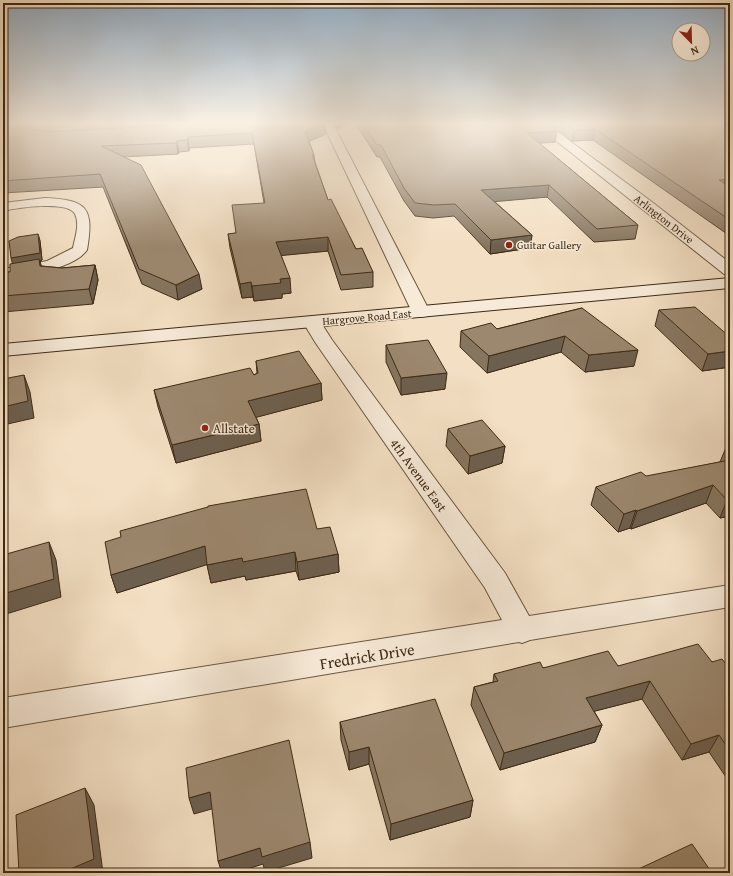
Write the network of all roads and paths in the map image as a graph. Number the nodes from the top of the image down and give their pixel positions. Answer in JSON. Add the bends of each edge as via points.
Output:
{"nodes":[{"id":1,"x":349,"y":165,"type":"edge"},
{"id":2,"x":594,"y":165,"type":"edge"},
{"id":3,"x":3,"y":207,"type":"edge"},
{"id":4,"x":730,"y":271,"type":"edge"},
{"id":5,"x":3,"y":274,"type":"edge"},
{"id":6,"x":730,"y":283,"type":"edge"},
{"id":7,"x":421,"y":312,"type":"junction"},
{"id":8,"x":312,"y":322,"type":"junction"},
{"id":9,"x":3,"y":350,"type":"edge"},
{"id":10,"x":730,"y":596,"type":"edge"},
{"id":11,"x":522,"y":631,"type":"junction"},
{"id":12,"x":3,"y":714,"type":"edge"}],
"edges":[{"from":1,"to":7,"type":"street"},
{"from":2,"to":4,"type":"street","name":"Arlington Drive"},
{"from":3,"to":5,"type":"street","via":[[12,204],[58,203],[75,206],[81,212],[84,229],[80,250],[66,260],[42,268]]},
{"from":6,"to":7,"type":"street","name":"Hargrove Road East"},
{"from":7,"to":8,"type":"street","name":"Hargrove Road East"},
{"from":8,"to":9,"type":"street","name":"Hargrove Road East"},
{"from":8,"to":11,"type":"street","name":"4th Avenue East","via":[[495,581]]},
{"from":10,"to":11,"type":"street","name":"Fredrick Drive"},
{"from":11,"to":12,"type":"street","name":"Fredrick Drive"}]}
